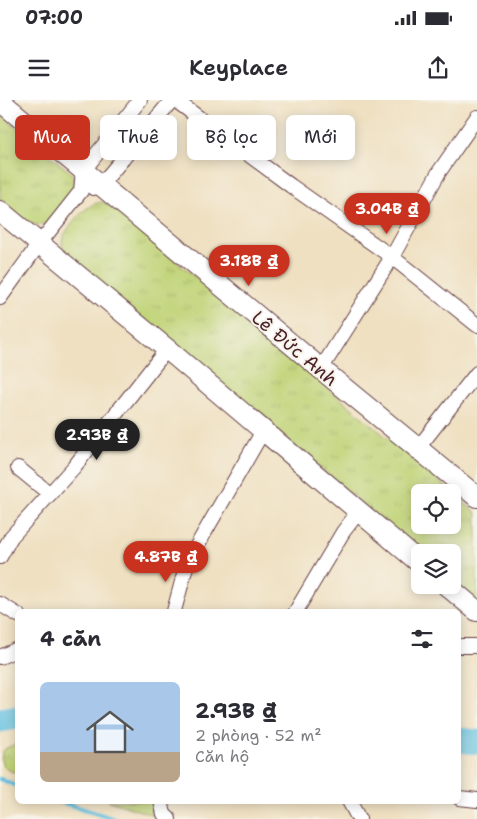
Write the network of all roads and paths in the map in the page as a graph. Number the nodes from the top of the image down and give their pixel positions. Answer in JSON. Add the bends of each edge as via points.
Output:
{"nodes":[{"id":1,"x":140,"y":100,"type":"edge"},
{"id":2,"x":173,"y":100,"type":"edge"},
{"id":3,"x":0,"y":102,"type":"edge"},
{"id":4,"x":477,"y":117,"type":"edge"},
{"id":5,"x":83,"y":171,"type":"junction"},
{"id":6,"x":100,"y":186,"type":"junction"},
{"id":7,"x":81,"y":191,"type":"junction"},
{"id":8,"x":0,"y":211,"type":"edge"},
{"id":9,"x":39,"y":244,"type":"junction"},
{"id":10,"x":392,"y":257,"type":"junction"},
{"id":11,"x":0,"y":298,"type":"edge"},
{"id":12,"x":477,"y":324,"type":"edge"},
{"id":13,"x":167,"y":350,"type":"junction"},
{"id":14,"x":321,"y":369,"type":"junction"},
{"id":15,"x":477,"y":373,"type":"edge"},
{"id":16,"x":263,"y":431,"type":"junction"},
{"id":17,"x":418,"y":448,"type":"junction"},
{"id":18,"x":18,"y":468,"type":"dead end"},
{"id":19,"x":50,"y":494,"type":"junction"},
{"id":20,"x":477,"y":497,"type":"edge"},
{"id":21,"x":359,"y":511,"type":"junction"},
{"id":22,"x":411,"y":555,"type":"edge"},
{"id":23,"x":0,"y":557,"type":"edge"},
{"id":24,"x":457,"y":594,"type":"edge"},
{"id":25,"x":0,"y":604,"type":"edge"},
{"id":26,"x":175,"y":609,"type":"edge"},
{"id":27,"x":297,"y":609,"type":"edge"},
{"id":28,"x":477,"y":611,"type":"edge"},
{"id":29,"x":15,"y":613,"type":"edge"},
{"id":30,"x":461,"y":646,"type":"edge"},
{"id":31,"x":477,"y":646,"type":"edge"},
{"id":32,"x":15,"y":650,"type":"edge"},
{"id":33,"x":0,"y":657,"type":"edge"},
{"id":34,"x":461,"y":798,"type":"edge"},
{"id":35,"x":477,"y":800,"type":"edge"},
{"id":36,"x":162,"y":804,"type":"edge"},
{"id":37,"x":350,"y":804,"type":"edge"},
{"id":38,"x":168,"y":819,"type":"edge"},
{"id":39,"x":358,"y":819,"type":"edge"}],
"edges":[{"from":1,"to":5,"type":"street"},
{"from":2,"to":6,"type":"street"},
{"from":2,"to":10,"type":"street"},
{"from":3,"to":5,"type":"street","name":"Lê Đức Anh"},
{"from":4,"to":10,"type":"street","via":[[439,172]]},
{"from":5,"to":6,"type":"street","name":"Lê Đức Anh"},
{"from":5,"to":7,"type":"street"},
{"from":6,"to":7,"type":"street"},
{"from":6,"to":14,"type":"street","name":"Lê Đức Anh"},
{"from":7,"to":9,"type":"street"},
{"from":8,"to":9,"type":"street"},
{"from":9,"to":11,"type":"street"},
{"from":9,"to":13,"type":"street"},
{"from":10,"to":12,"type":"street"},
{"from":10,"to":14,"type":"street"},
{"from":13,"to":16,"type":"street"},
{"from":13,"to":19,"type":"street"},
{"from":14,"to":17,"type":"street","name":"Lê Đức Anh"},
{"from":15,"to":17,"type":"street"},
{"from":16,"to":21,"type":"street"},
{"from":16,"to":26,"type":"street","via":[[187,563]]},
{"from":17,"to":20,"type":"street","name":"Lê Đức Anh"},
{"from":18,"to":19,"type":"street"},
{"from":19,"to":23,"type":"street","via":[[11,537]]},
{"from":21,"to":22,"type":"street"},
{"from":21,"to":27,"type":"street"},
{"from":24,"to":28,"type":"street"},
{"from":25,"to":29,"type":"street"},
{"from":30,"to":31,"type":"street"},
{"from":32,"to":33,"type":"street"},
{"from":34,"to":35,"type":"street"},
{"from":36,"to":38,"type":"street"},
{"from":37,"to":39,"type":"street"}]}
